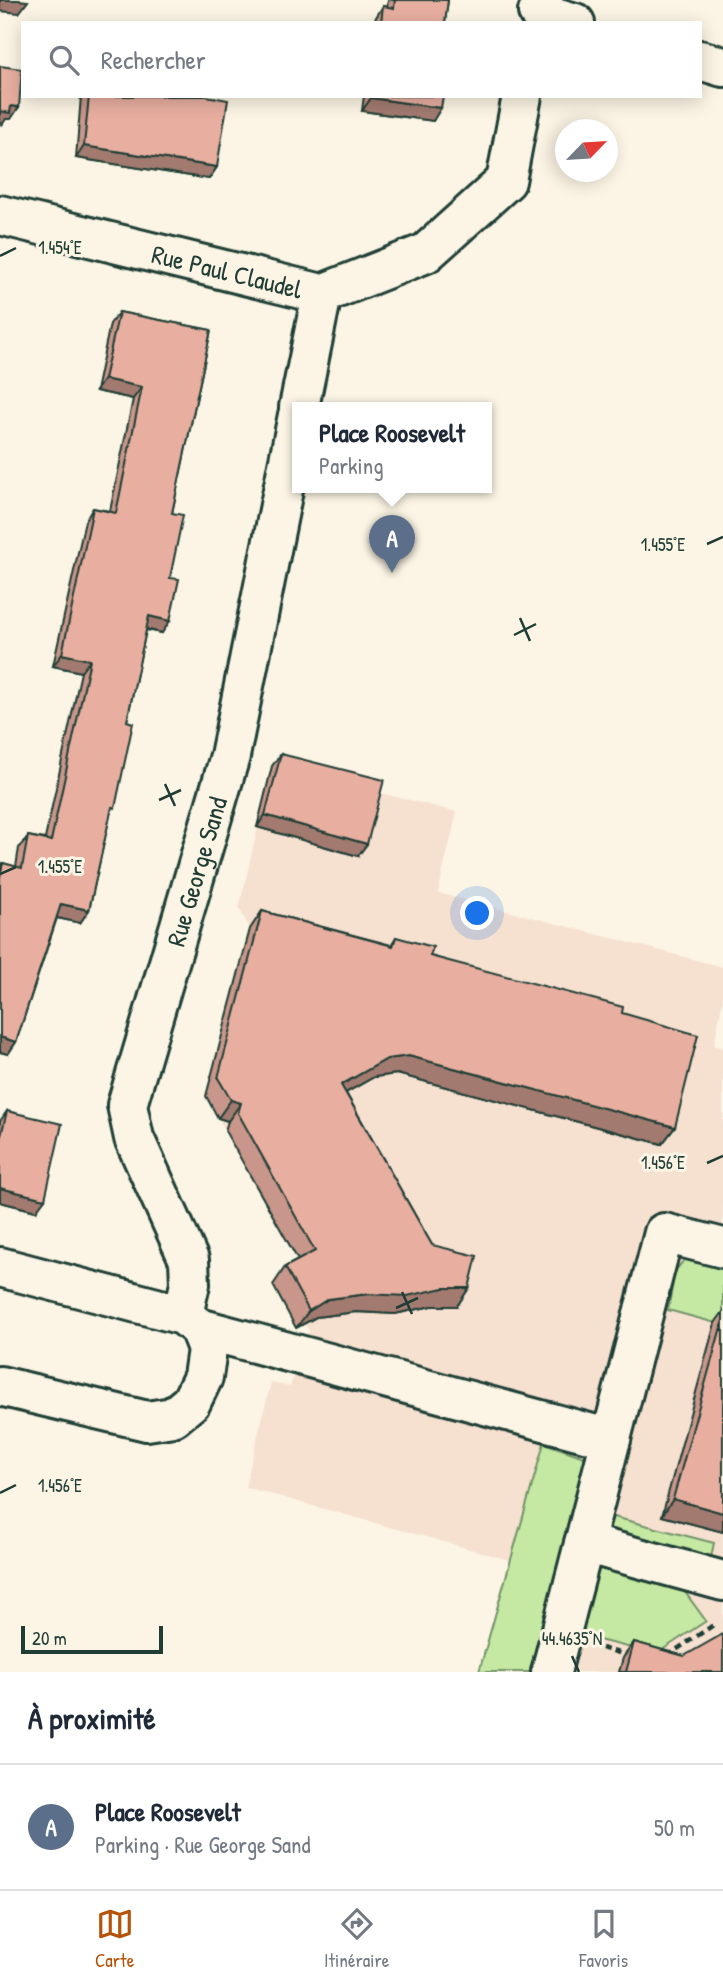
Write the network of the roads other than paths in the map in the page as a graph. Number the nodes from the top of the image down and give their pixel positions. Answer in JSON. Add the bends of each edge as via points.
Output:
{"nodes":[{"id":1,"x":538,"y":12,"type":"edge"},
{"id":2,"x":568,"y":21,"type":"edge"},
{"id":3,"x":702,"y":61,"type":"edge"},
{"id":4,"x":723,"y":67,"type":"edge"},
{"id":5,"x":522,"y":98,"type":"edge"},
{"id":6,"x":0,"y":215,"type":"edge"},
{"id":7,"x":321,"y":294,"type":"junction"},
{"id":8,"x":300,"y":402,"type":"edge"},
{"id":9,"x":292,"y":445,"type":"edge"},
{"id":10,"x":723,"y":1248,"type":"edge"},
{"id":11,"x":0,"y":1267,"type":"edge"},
{"id":12,"x":191,"y":1321,"type":"junction"},
{"id":13,"x":0,"y":1386,"type":"edge"},
{"id":14,"x":611,"y":1440,"type":"junction"},
{"id":15,"x":584,"y":1544,"type":"junction"},
{"id":16,"x":723,"y":1581,"type":"edge"},
{"id":17,"x":555,"y":1655,"type":"edge"}],
"edges":[{"from":1,"to":2,"type":"street"},
{"from":3,"to":4,"type":"street"},
{"from":5,"to":7,"type":"street","name":"Rue Paul Claudel","via":[[506,181],[426,253]]},
{"from":6,"to":7,"type":"street","name":"Rue Paul Claudel"},
{"from":7,"to":8,"type":"street"},
{"from":9,"to":12,"type":"street","name":"Rue George Sand","via":[[230,756],[127,1105],[134,1138],[189,1260]]},
{"from":10,"to":14,"type":"street","via":[[664,1233]]},
{"from":11,"to":12,"type":"street"},
{"from":12,"to":13,"type":"street","via":[[207,1349],[203,1377],[191,1402],[173,1417],[146,1421]]},
{"from":12,"to":14,"type":"street","via":[[300,1357]]},
{"from":14,"to":15,"type":"street"},
{"from":15,"to":16,"type":"street"},
{"from":15,"to":17,"type":"street"}]}
